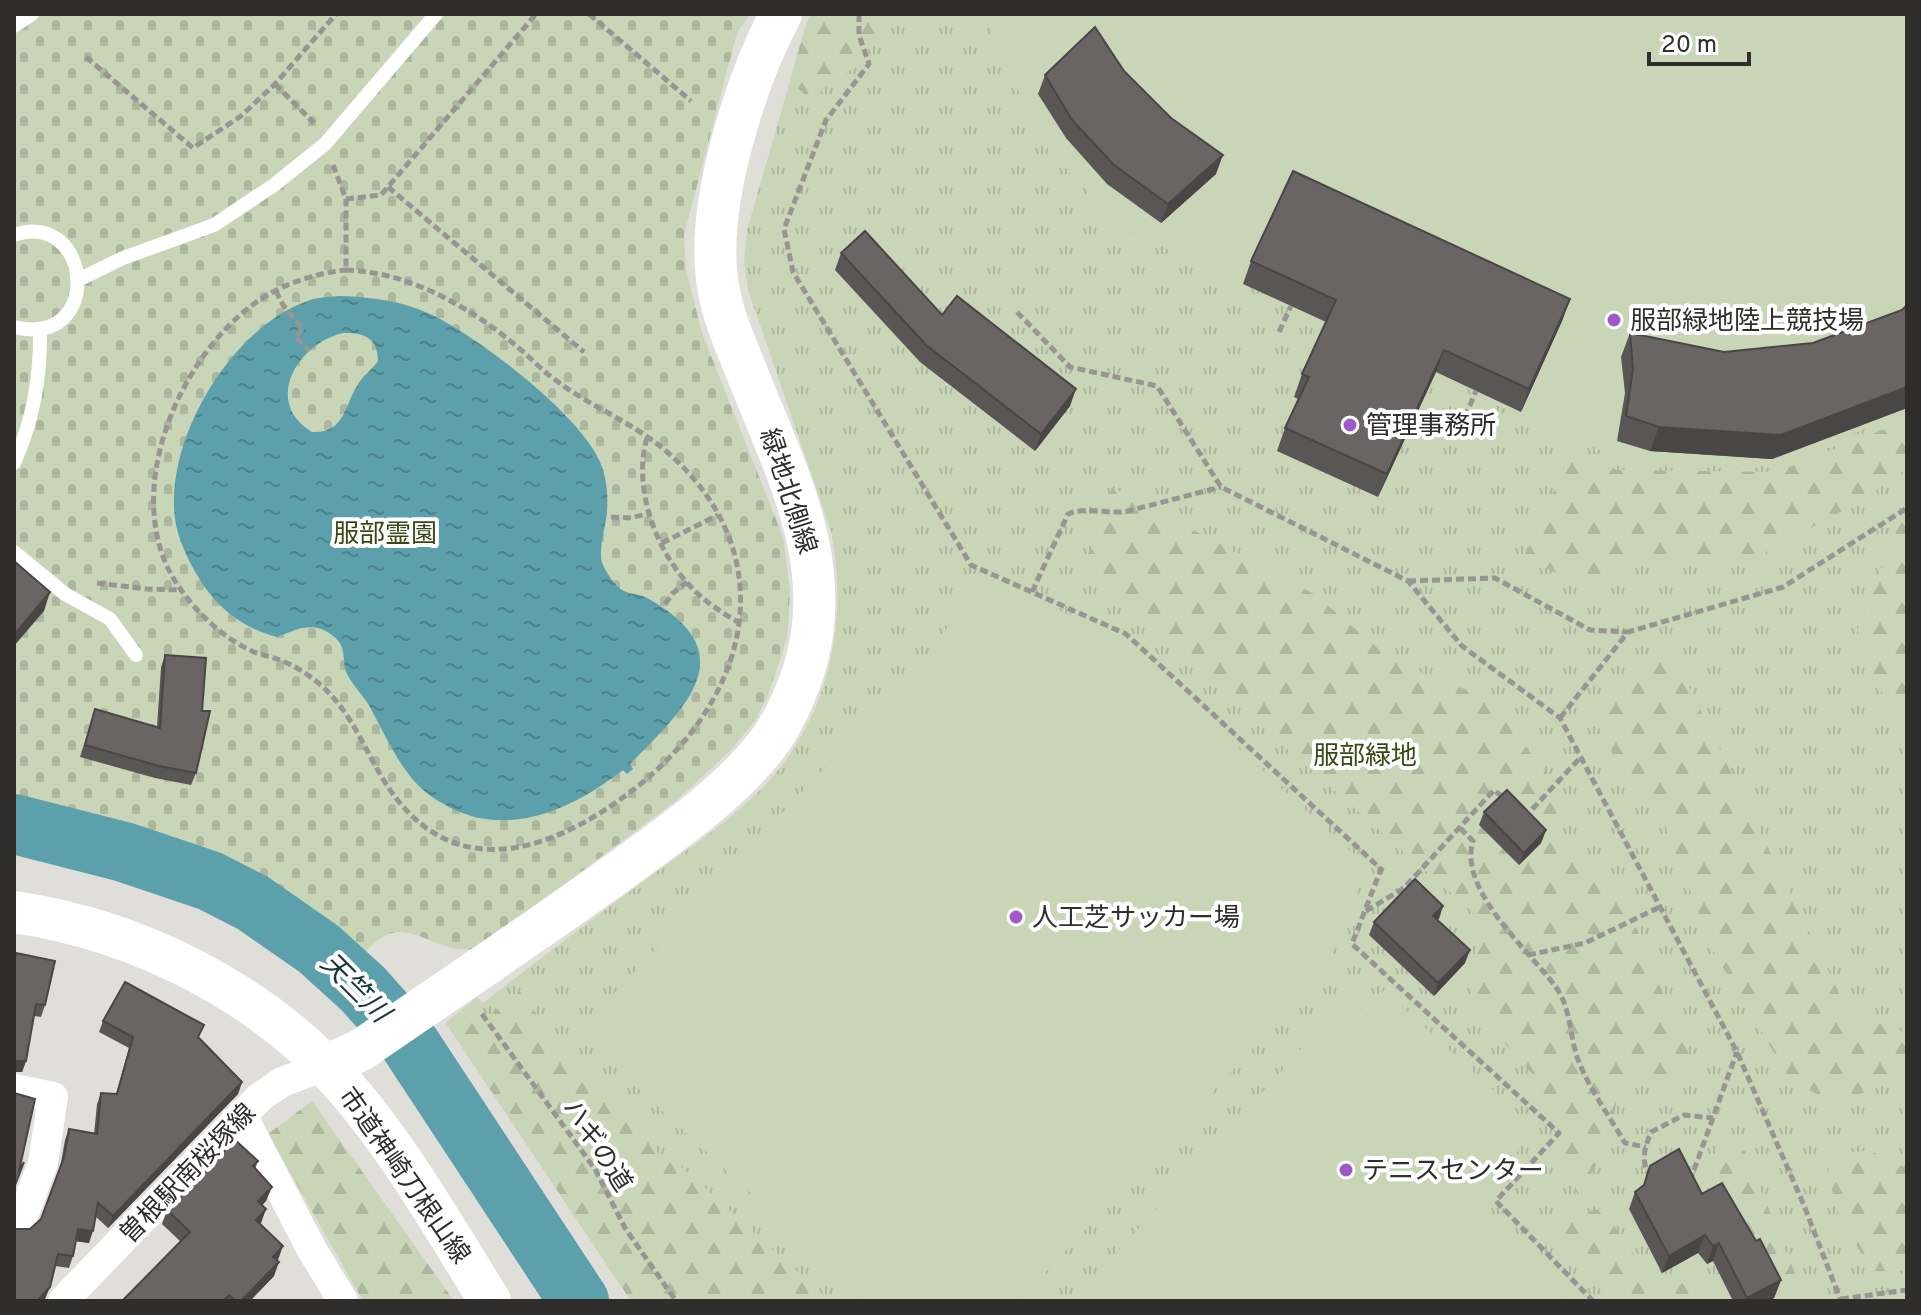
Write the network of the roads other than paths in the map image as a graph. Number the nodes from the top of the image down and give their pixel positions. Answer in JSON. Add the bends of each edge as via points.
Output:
{"nodes":[{"id":1,"x":32,"y":14,"type":"edge"},
{"id":2,"x":436,"y":14,"type":"edge"},
{"id":3,"x":781,"y":14,"type":"edge"},
{"id":4,"x":14,"y":26,"type":"edge"},
{"id":5,"x":16,"y":229,"type":"edge"},
{"id":6,"x":80,"y":279,"type":"junction"},
{"id":7,"x":14,"y":327,"type":"edge"},
{"id":8,"x":40,"y":329,"type":"junction"},
{"id":9,"x":14,"y":463,"type":"edge"},
{"id":10,"x":14,"y":552,"type":"edge"},
{"id":11,"x":136,"y":655,"type":"dead end"},
{"id":12,"x":14,"y":912,"type":"edge"},
{"id":13,"x":343,"y":1058,"type":"junction"},
{"id":14,"x":14,"y":1089,"type":"edge"},
{"id":15,"x":242,"y":1115,"type":"junction"},
{"id":16,"x":14,"y":1223,"type":"edge"},
{"id":17,"x":63,"y":1301,"type":"edge"},
{"id":18,"x":343,"y":1301,"type":"edge"},
{"id":19,"x":490,"y":1301,"type":"edge"}],
"edges":[{"from":1,"to":4,"type":"lane"},
{"from":2,"to":6,"type":"lane","via":[[325,144],[274,185],[214,225]]},
{"from":3,"to":13,"type":"street","name":"緑地北側線","via":[[749,86],[725,173],[715,264],[726,321],[810,543],[815,620],[801,679],[764,750],[722,793],[577,902]]},
{"from":5,"to":6,"type":"lane","via":[[38,232],[67,248]]},
{"from":6,"to":8,"type":"lane","via":[[73,306],[53,325]]},
{"from":7,"to":8,"type":"lane"},
{"from":8,"to":9,"type":"lane","via":[[37,385]]},
{"from":10,"to":11,"type":"lane","via":[[65,594],[110,619]]},
{"from":12,"to":13,"type":"street","name":"市道神崎刀根山線","via":[[111,935],[182,965]]},
{"from":13,"to":15,"type":"street","name":"曽根駅南桜塚線","via":[[271,1088]]},
{"from":13,"to":19,"type":"street","name":"市道神崎刀根山線","via":[[375,1123]]},
{"from":14,"to":16,"type":"street","via":[[53,1097],[43,1163],[20,1224]]},
{"from":15,"to":17,"type":"street","name":"曽根駅南桜塚線"},
{"from":15,"to":18,"type":"street"}]}
